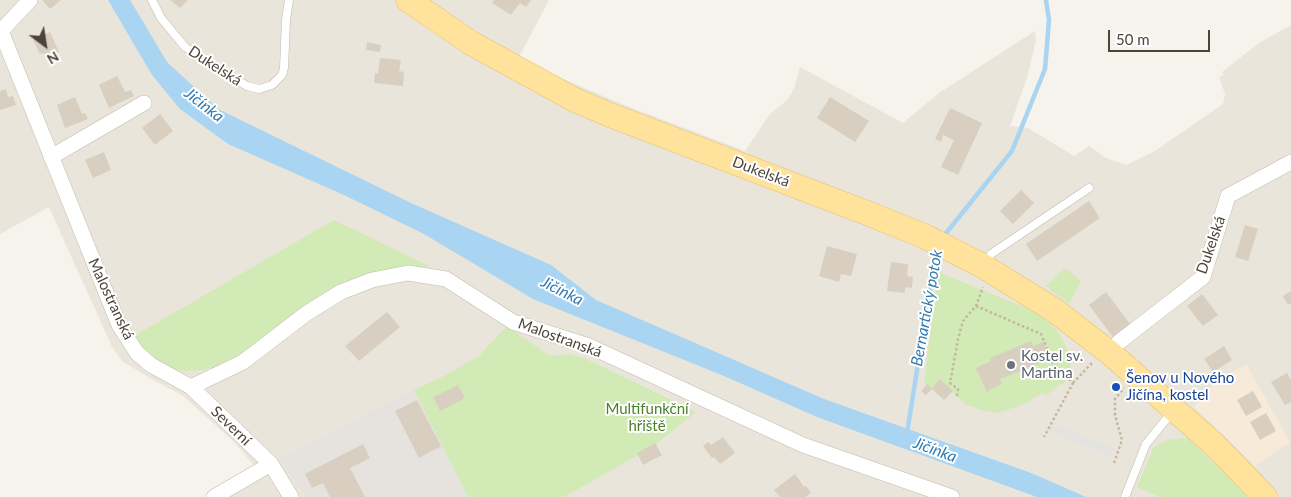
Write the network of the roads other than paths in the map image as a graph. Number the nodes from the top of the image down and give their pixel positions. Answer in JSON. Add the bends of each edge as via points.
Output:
{"nodes":[{"id":1,"x":30,"y":0,"type":"edge"},
{"id":2,"x":152,"y":0,"type":"edge"},
{"id":3,"x":289,"y":0,"type":"edge"},
{"id":4,"x":408,"y":0,"type":"edge"},
{"id":5,"x":0,"y":31,"type":"edge"},
{"id":6,"x":144,"y":103,"type":"dead end"},
{"id":7,"x":51,"y":157,"type":"junction"},
{"id":8,"x":1291,"y":162,"type":"edge"},
{"id":9,"x":1089,"y":188,"type":"dead end"},
{"id":10,"x":984,"y":275,"type":"junction"},
{"id":11,"x":1101,"y":358,"type":"junction"},
{"id":12,"x":191,"y":387,"type":"junction"},
{"id":13,"x":1174,"y":409,"type":"junction"},
{"id":14,"x":271,"y":464,"type":"junction"},
{"id":15,"x":214,"y":497,"type":"edge"},
{"id":16,"x":291,"y":497,"type":"edge"},
{"id":17,"x":952,"y":497,"type":"edge"},
{"id":18,"x":1125,"y":497,"type":"edge"},
{"id":19,"x":1265,"y":497,"type":"edge"}],
"edges":[{"from":1,"to":5,"type":"street"},
{"from":2,"to":3,"type":"lane","name":"Dukelská","via":[[161,18],[185,47],[247,86],[259,89],[272,85],[282,75]]},
{"from":4,"to":10,"type":"main road","name":"Dukelská","via":[[471,43],[575,100],[924,236],[948,247]]},
{"from":5,"to":7,"type":"street","name":"Malostranská"},
{"from":6,"to":7,"type":"street"},
{"from":7,"to":12,"type":"street","name":"Malostranská","via":[[119,325],[137,353],[150,365]]},
{"from":8,"to":11,"type":"street","name":"Dukelská","via":[[1228,196],[1203,277]]},
{"from":9,"to":10,"type":"lane","via":[[992,254]]},
{"from":10,"to":11,"type":"main road","name":"Dukelská","via":[[1054,310]]},
{"from":11,"to":13,"type":"main road","name":"Dukelská"},
{"from":12,"to":14,"type":"street","name":"Severní"},
{"from":12,"to":17,"type":"street","name":"Malostranská","via":[[244,362],[306,313],[341,292],[372,280],[408,274],[446,279],[514,322],[589,346],[803,445]]},
{"from":13,"to":18,"type":"lane","via":[[1146,444]]},
{"from":13,"to":19,"type":"main road","name":"Dukelská","via":[[1216,446]]},
{"from":14,"to":15,"type":"street"},
{"from":14,"to":16,"type":"street","name":"Severní"}]}
